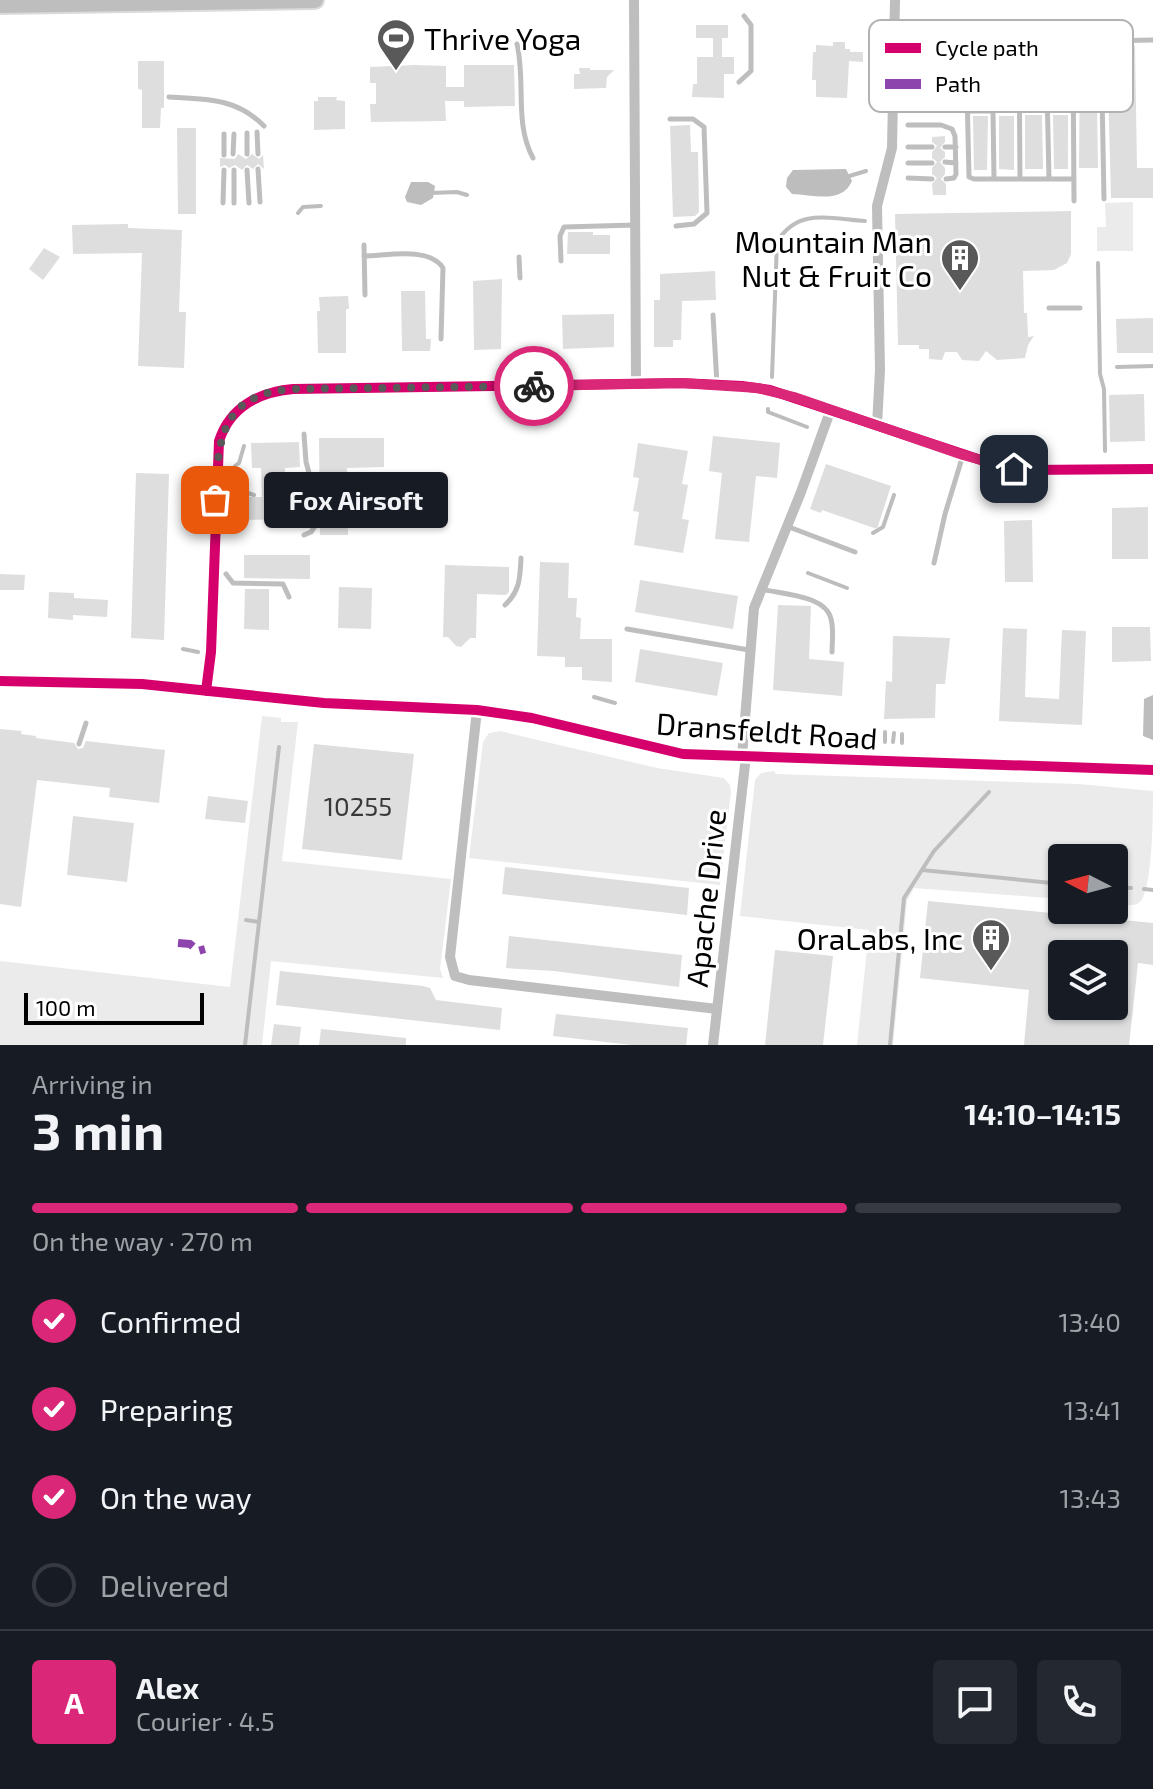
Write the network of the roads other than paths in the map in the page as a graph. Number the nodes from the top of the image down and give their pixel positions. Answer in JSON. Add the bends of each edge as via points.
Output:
{"nodes":[{"id":1,"x":315,"y":0,"type":"edge"},
{"id":2,"x":634,"y":0,"type":"edge"},
{"id":3,"x":0,"y":5,"type":"edge"},
{"id":4,"x":744,"y":16,"type":"dead end"},
{"id":5,"x":1133,"y":40,"type":"edge"},
{"id":6,"x":1153,"y":40,"type":"edge"},
{"id":7,"x":517,"y":44,"type":"dead end"},
{"id":8,"x":739,"y":82,"type":"dead end"},
{"id":9,"x":169,"y":97,"type":"dead end"},
{"id":10,"x":894,"y":112,"type":"edge"},
{"id":11,"x":967,"y":112,"type":"edge"},
{"id":12,"x":992,"y":112,"type":"edge"},
{"id":13,"x":1019,"y":112,"type":"edge"},
{"id":14,"x":1047,"y":112,"type":"edge"},
{"id":15,"x":1074,"y":112,"type":"edge"},
{"id":16,"x":1102,"y":112,"type":"edge"},
{"id":17,"x":670,"y":119,"type":"dead end"},
{"id":18,"x":908,"y":125,"type":"dead end"},
{"id":19,"x":264,"y":126,"type":"dead end"},
{"id":20,"x":257,"y":132,"type":"dead end"},
{"id":21,"x":247,"y":133,"type":"dead end"},
{"id":22,"x":224,"y":134,"type":"dead end"},
{"id":23,"x":234,"y":134,"type":"dead end"},
{"id":24,"x":908,"y":147,"type":"dead end"},
{"id":25,"x":932,"y":147,"type":"dead end"},
{"id":26,"x":945,"y":147,"type":"dead end"},
{"id":27,"x":956,"y":147,"type":"junction"},
{"id":28,"x":233,"y":154,"type":"dead end"},
{"id":29,"x":247,"y":154,"type":"dead end"},
{"id":30,"x":258,"y":154,"type":"dead end"},
{"id":31,"x":224,"y":155,"type":"dead end"},
{"id":32,"x":533,"y":158,"type":"dead end"},
{"id":33,"x":945,"y":162,"type":"dead end"},
{"id":34,"x":908,"y":163,"type":"dead end"},
{"id":35,"x":932,"y":163,"type":"dead end"},
{"id":36,"x":956,"y":163,"type":"junction"},
{"id":37,"x":258,"y":169,"type":"dead end"},
{"id":38,"x":224,"y":170,"type":"dead end"},
{"id":39,"x":234,"y":170,"type":"dead end"},
{"id":40,"x":247,"y":170,"type":"dead end"},
{"id":41,"x":908,"y":178,"type":"dead end"},
{"id":42,"x":932,"y":179,"type":"dead end"},
{"id":43,"x":946,"y":179,"type":"dead end"},
{"id":44,"x":994,"y":179,"type":"junction"},
{"id":45,"x":1020,"y":179,"type":"junction"},
{"id":46,"x":1049,"y":179,"type":"junction"},
{"id":47,"x":1074,"y":179,"type":"junction"},
{"id":48,"x":1104,"y":199,"type":"dead end"},
{"id":49,"x":1074,"y":201,"type":"dead end"},
{"id":50,"x":260,"y":202,"type":"dead end"},
{"id":51,"x":223,"y":203,"type":"dead end"},
{"id":52,"x":234,"y":203,"type":"dead end"},
{"id":53,"x":249,"y":203,"type":"dead end"},
{"id":54,"x":635,"y":225,"type":"junction"},
{"id":55,"x":676,"y":226,"type":"dead end"},
{"id":56,"x":364,"y":245,"type":"dead end"},
{"id":57,"x":364,"y":256,"type":"junction"},
{"id":58,"x":519,"y":257,"type":"dead end"},
{"id":59,"x":561,"y":261,"type":"dead end"},
{"id":60,"x":520,"y":278,"type":"dead end"},
{"id":61,"x":365,"y":295,"type":"dead end"},
{"id":62,"x":1049,"y":308,"type":"dead end"},
{"id":63,"x":1080,"y":308,"type":"dead end"},
{"id":64,"x":713,"y":315,"type":"dead end"},
{"id":65,"x":441,"y":339,"type":"dead end"},
{"id":66,"x":636,"y":384,"type":"junction"},
{"id":67,"x":717,"y":384,"type":"junction"},
{"id":68,"x":831,"y":409,"type":"junction"},
{"id":69,"x":877,"y":425,"type":"junction"},
{"id":70,"x":304,"y":434,"type":"dead end"},
{"id":71,"x":963,"y":455,"type":"junction"},
{"id":72,"x":1153,"y":469,"type":"edge"},
{"id":73,"x":788,"y":526,"type":"junction"},
{"id":74,"x":304,"y":535,"type":"dead end"},
{"id":75,"x":855,"y":552,"type":"dead end"},
{"id":76,"x":521,"y":558,"type":"dead end"},
{"id":77,"x":934,"y":563,"type":"dead end"},
{"id":78,"x":226,"y":574,"type":"dead end"},
{"id":79,"x":761,"y":589,"type":"junction"},
{"id":80,"x":289,"y":597,"type":"dead end"},
{"id":81,"x":505,"y":605,"type":"dead end"},
{"id":82,"x":627,"y":629,"type":"dead end"},
{"id":83,"x":750,"y":650,"type":"junction"},
{"id":84,"x":832,"y":652,"type":"dead end"},
{"id":85,"x":0,"y":681,"type":"edge"},
{"id":86,"x":206,"y":691,"type":"junction"},
{"id":87,"x":477,"y":710,"type":"junction"},
{"id":88,"x":86,"y":723,"type":"dead end"},
{"id":89,"x":79,"y":744,"type":"dead end"},
{"id":90,"x":744,"y":756,"type":"junction"},
{"id":91,"x":1153,"y":770,"type":"edge"},
{"id":92,"x":717,"y":1009,"type":"junction"},
{"id":93,"x":713,"y":1045,"type":"edge"}],
"edges":[{"from":1,"to":3,"type":"highway"},
{"from":2,"to":54,"type":"street"},
{"from":4,"to":8,"type":"lane","via":[[751,25],[751,71]]},
{"from":5,"to":6,"type":"lane"},
{"from":7,"to":32,"type":"lane","via":[[522,133]]},
{"from":9,"to":19,"type":"lane","via":[[222,100]]},
{"from":10,"to":69,"type":"street","via":[[892,148],[877,206]]},
{"from":11,"to":44,"type":"lane","via":[[969,177]]},
{"from":12,"to":44,"type":"lane"},
{"from":13,"to":45,"type":"lane"},
{"from":14,"to":46,"type":"lane"},
{"from":15,"to":47,"type":"lane"},
{"from":16,"to":48,"type":"lane"},
{"from":17,"to":55,"type":"lane","via":[[693,119],[704,127],[707,213],[694,224]]},
{"from":18,"to":27,"type":"lane","via":[[949,127]]},
{"from":20,"to":30,"type":"lane"},
{"from":21,"to":29,"type":"lane"},
{"from":22,"to":31,"type":"lane"},
{"from":23,"to":28,"type":"lane"},
{"from":24,"to":25,"type":"lane"},
{"from":26,"to":27,"type":"lane"},
{"from":27,"to":36,"type":"lane"},
{"from":33,"to":36,"type":"lane"},
{"from":34,"to":35,"type":"lane"},
{"from":36,"to":43,"type":"lane","via":[[955,176]]},
{"from":37,"to":50,"type":"lane"},
{"from":38,"to":51,"type":"lane"},
{"from":39,"to":52,"type":"lane"},
{"from":40,"to":53,"type":"lane"},
{"from":41,"to":42,"type":"lane"},
{"from":44,"to":45,"type":"lane"},
{"from":45,"to":46,"type":"lane"},
{"from":46,"to":47,"type":"lane"},
{"from":47,"to":49,"type":"lane"},
{"from":54,"to":59,"type":"lane","via":[[564,227]]},
{"from":54,"to":66,"type":"street"},
{"from":56,"to":57,"type":"lane"},
{"from":57,"to":61,"type":"lane"},
{"from":57,"to":65,"type":"lane","via":[[427,255],[438,261],[443,268]]},
{"from":58,"to":60,"type":"lane"},
{"from":62,"to":63,"type":"lane"},
{"from":64,"to":67,"type":"lane"},
{"from":66,"to":67,"type":"street"},
{"from":66,"to":86,"type":"street","via":[[302,389],[253,399],[229,421],[219,441]]},
{"from":67,"to":68,"type":"street","via":[[770,390]]},
{"from":68,"to":69,"type":"street"},
{"from":68,"to":73,"type":"street","name":"Apache Drive"},
{"from":69,"to":71,"type":"street"},
{"from":70,"to":74,"type":"lane","via":[[315,526]]},
{"from":71,"to":72,"type":"street","via":[[1025,470]]},
{"from":71,"to":77,"type":"lane"},
{"from":73,"to":75,"type":"lane"},
{"from":73,"to":79,"type":"street","name":"Apache Drive"},
{"from":76,"to":81,"type":"lane","via":[[517,593]]},
{"from":78,"to":80,"type":"lane","via":[[233,583],[283,584]]},
{"from":79,"to":83,"type":"street","name":"Apache Drive"},
{"from":79,"to":84,"type":"lane","via":[[825,607],[832,621]]},
{"from":82,"to":83,"type":"lane"},
{"from":83,"to":90,"type":"street","name":"Apache Drive"},
{"from":85,"to":86,"type":"street","name":"Dransfeldt Road"},
{"from":86,"to":87,"type":"street","name":"Dransfeldt Road"},
{"from":87,"to":90,"type":"street","name":"Dransfeldt Road","via":[[671,752]]},
{"from":87,"to":92,"type":"street","via":[[450,957],[455,976]]},
{"from":88,"to":89,"type":"lane"},
{"from":90,"to":91,"type":"street","name":"Dransfeldt Road"},
{"from":90,"to":92,"type":"street","name":"Apache Drive"},
{"from":92,"to":93,"type":"street","name":"Apache Drive"}]}
